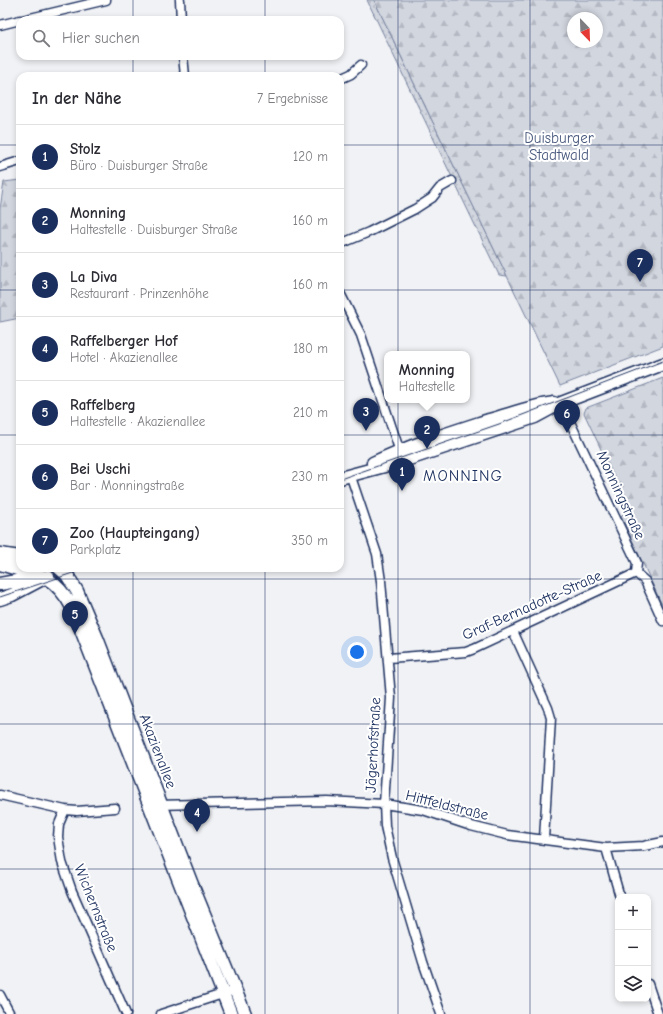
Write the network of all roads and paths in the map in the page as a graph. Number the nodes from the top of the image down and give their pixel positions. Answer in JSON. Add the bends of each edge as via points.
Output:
{"nodes":[{"id":1,"x":106,"y":0,"type":"edge"},
{"id":2,"x":180,"y":0,"type":"edge"},
{"id":3,"x":38,"y":16,"type":"edge"},
{"id":4,"x":181,"y":16,"type":"edge"},
{"id":5,"x":16,"y":21,"type":"edge"},
{"id":6,"x":0,"y":25,"type":"edge"},
{"id":7,"x":183,"y":60,"type":"edge"},
{"id":8,"x":361,"y":65,"type":"dead end"},
{"id":9,"x":184,"y":72,"type":"edge"},
{"id":10,"x":344,"y":77,"type":"edge"},
{"id":11,"x":16,"y":162,"type":"edge"},
{"id":12,"x":0,"y":167,"type":"edge"},
{"id":13,"x":452,"y":181,"type":"dead end"},
{"id":14,"x":344,"y":242,"type":"edge"},
{"id":15,"x":344,"y":301,"type":"edge"},
{"id":16,"x":663,"y":364,"type":"edge"},
{"id":17,"x":561,"y":402,"type":"junction"},
{"id":18,"x":401,"y":456,"type":"junction"},
{"id":19,"x":345,"y":476,"type":"edge"},
{"id":20,"x":0,"y":554,"type":"edge"},
{"id":21,"x":16,"y":556,"type":"edge"},
{"id":22,"x":0,"y":564,"type":"edge"},
{"id":23,"x":16,"y":569,"type":"edge"},
{"id":24,"x":28,"y":572,"type":"edge"},
{"id":25,"x":57,"y":572,"type":"edge"},
{"id":26,"x":66,"y":572,"type":"edge"},
{"id":27,"x":636,"y":573,"type":"junction"},
{"id":28,"x":45,"y":577,"type":"junction"},
{"id":29,"x":0,"y":584,"type":"edge"},
{"id":30,"x":0,"y":599,"type":"edge"},
{"id":31,"x":663,"y":621,"type":"edge"},
{"id":32,"x":513,"y":631,"type":"junction"},
{"id":33,"x":389,"y":658,"type":"junction"},
{"id":34,"x":0,"y":795,"type":"edge"},
{"id":35,"x":384,"y":804,"type":"junction"},
{"id":36,"x":150,"y":805,"type":"junction"},
{"id":37,"x":162,"y":805,"type":"junction"},
{"id":38,"x":114,"y":808,"type":"dead end"},
{"id":39,"x":65,"y":810,"type":"junction"},
{"id":40,"x":544,"y":839,"type":"junction"},
{"id":41,"x":663,"y":842,"type":"edge"},
{"id":42,"x":606,"y":848,"type":"junction"},
{"id":43,"x":619,"y":894,"type":"edge"},
{"id":44,"x":230,"y":992,"type":"junction"},
{"id":45,"x":651,"y":993,"type":"edge"},
{"id":46,"x":0,"y":995,"type":"edge"},
{"id":47,"x":10,"y":1014,"type":"edge"},
{"id":48,"x":126,"y":1014,"type":"edge"},
{"id":49,"x":161,"y":1014,"type":"edge"},
{"id":50,"x":231,"y":1014,"type":"edge"},
{"id":51,"x":245,"y":1014,"type":"edge"},
{"id":52,"x":441,"y":1014,"type":"edge"},
{"id":53,"x":658,"y":1014,"type":"edge"}],
"edges":[{"from":1,"to":3,"type":"street"},
{"from":2,"to":4,"type":"street"},
{"from":5,"to":6,"type":"street"},
{"from":7,"to":9,"type":"street"},
{"from":8,"to":10,"type":"street"},
{"from":11,"to":12,"type":"street"},
{"from":13,"to":14,"type":"street","via":[[415,209]]},
{"from":15,"to":18,"type":"street","via":[[361,335]]},
{"from":16,"to":17,"type":"main road"},
{"from":17,"to":18,"type":"main road","via":[[536,406],[460,428]]},
{"from":17,"to":27,"type":"street","name":"Monningstraße","via":[[637,563]]},
{"from":18,"to":19,"type":"main road"},
{"from":19,"to":33,"type":"street","name":"Jägerhofstraße","via":[[365,516],[377,554]]},
{"from":20,"to":21,"type":"main road"},
{"from":22,"to":23,"type":"main road"},
{"from":24,"to":28,"type":"main road"},
{"from":25,"to":28,"type":"main road"},
{"from":26,"to":37,"type":"main road","name":"Akazienallee","via":[[91,624]]},
{"from":27,"to":31,"type":"street","name":"Monningstraße","via":[[644,581]]},
{"from":27,"to":32,"type":"street","name":"Graf-Bernadotte-Straße"},
{"from":28,"to":29,"type":"main road"},
{"from":28,"to":30,"type":"main road"},
{"from":28,"to":36,"type":"main road","name":"Akazienallee","via":[[60,588],[73,609]]},
{"from":32,"to":33,"type":"street","name":"Graf-Bernadotte-Straße","via":[[466,652]]},
{"from":32,"to":40,"type":"street","via":[[551,718]]},
{"from":33,"to":35,"type":"street","name":"Jägerhofstraße","via":[[391,698]]},
{"from":34,"to":39,"type":"street"},
{"from":35,"to":37,"type":"street","name":"Hittfeldstraße","via":[[319,802]]},
{"from":35,"to":40,"type":"street","name":"Hittfeldstraße","via":[[422,810],[507,835]]},
{"from":35,"to":52,"type":"street","name":"Jägerhofstraße","via":[[385,826],[392,858]]},
{"from":36,"to":37,"type":"street","name":"Hittfeldstraße"},
{"from":36,"to":44,"type":"main road","name":"Akazienallee"},
{"from":37,"to":44,"type":"main road","name":"Akazienallee"},
{"from":38,"to":39,"type":"street"},
{"from":39,"to":48,"type":"street","name":"Wichernstraße","via":[[59,824],[58,837],[62,862],[72,891]]},
{"from":40,"to":42,"type":"street","name":"Hittfeldstraße"},
{"from":41,"to":42,"type":"street","name":"Hittfeldstraße"},
{"from":42,"to":43,"type":"street"},
{"from":44,"to":49,"type":"street"},
{"from":44,"to":50,"type":"main road","name":"Akazienallee"},
{"from":44,"to":51,"type":"main road","name":"Akazienallee"},
{"from":45,"to":53,"type":"street"},
{"from":46,"to":47,"type":"street"}]}
